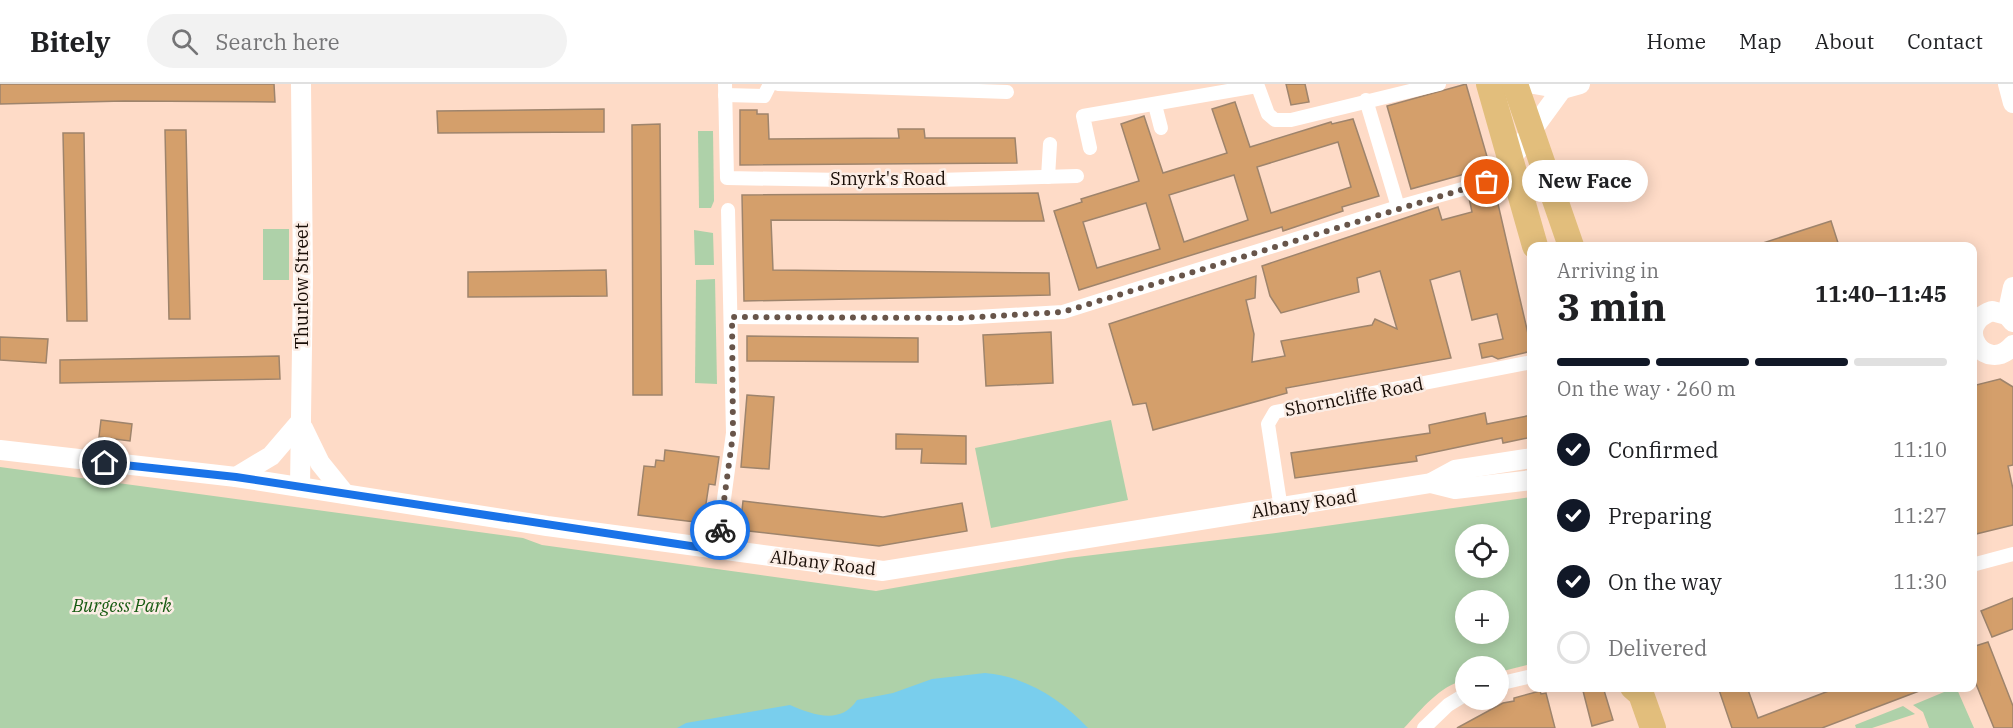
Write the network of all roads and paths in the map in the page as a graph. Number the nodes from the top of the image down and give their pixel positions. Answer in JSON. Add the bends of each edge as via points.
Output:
{"nodes":[{"id":1,"x":301,"y":84,"type":"edge"},
{"id":2,"x":770,"y":84,"type":"edge"},
{"id":3,"x":778,"y":84,"type":"edge"},
{"id":4,"x":1439,"y":84,"type":"edge"},
{"id":5,"x":1489,"y":84,"type":"edge"},
{"id":6,"x":1515,"y":84,"type":"edge"},
{"id":7,"x":1534,"y":84,"type":"edge"},
{"id":8,"x":2008,"y":84,"type":"edge"},
{"id":9,"x":1257,"y":85,"type":"edge"},
{"id":10,"x":1571,"y":87,"type":"edge"},
{"id":11,"x":725,"y":89,"type":"edge"},
{"id":12,"x":1007,"y":92,"type":"dead end"},
{"id":13,"x":1366,"y":100,"type":"junction"},
{"id":14,"x":2013,"y":103,"type":"edge"},
{"id":15,"x":1155,"y":105,"type":"junction"},
{"id":16,"x":1161,"y":128,"type":"dead end"},
{"id":17,"x":1531,"y":128,"type":"junction"},
{"id":18,"x":1050,"y":144,"type":"dead end"},
{"id":19,"x":1090,"y":148,"type":"dead end"},
{"id":20,"x":1514,"y":166,"type":"junction"},
{"id":21,"x":1077,"y":176,"type":"dead end"},
{"id":22,"x":1048,"y":177,"type":"junction"},
{"id":23,"x":1398,"y":207,"type":"junction"},
{"id":24,"x":728,"y":210,"type":"dead end"},
{"id":25,"x":1534,"y":242,"type":"edge"},
{"id":26,"x":1570,"y":242,"type":"edge"},
{"id":27,"x":2013,"y":287,"type":"edge"},
{"id":28,"x":732,"y":317,"type":"junction"},
{"id":29,"x":2010,"y":319,"type":"edge"},
{"id":30,"x":1977,"y":324,"type":"edge"},
{"id":31,"x":1977,"y":344,"type":"edge"},
{"id":32,"x":1997,"y":354,"type":"edge"},
{"id":33,"x":1527,"y":363,"type":"edge"},
{"id":34,"x":301,"y":423,"type":"junction"},
{"id":35,"x":0,"y":450,"type":"edge"},
{"id":36,"x":1527,"y":459,"type":"edge"},
{"id":37,"x":236,"y":477,"type":"junction"},
{"id":38,"x":1527,"y":481,"type":"edge"},
{"id":39,"x":1431,"y":483,"type":"junction"},
{"id":40,"x":300,"y":488,"type":"junction"},
{"id":41,"x":345,"y":494,"type":"junction"},
{"id":42,"x":1281,"y":509,"type":"junction"},
{"id":43,"x":717,"y":550,"type":"junction"},
{"id":44,"x":2013,"y":554,"type":"edge"},
{"id":45,"x":1977,"y":564,"type":"edge"},
{"id":46,"x":1527,"y":677,"type":"edge"},
{"id":47,"x":1509,"y":681,"type":"edge"},
{"id":48,"x":1640,"y":692,"type":"edge"},
{"id":49,"x":1455,"y":701,"type":"edge"},
{"id":50,"x":1647,"y":726,"type":"edge"},
{"id":51,"x":1424,"y":728,"type":"edge"}],
"edges":[{"from":1,"to":34,"type":"main road","name":"Thurlow Street"},
{"from":2,"to":11,"type":"street","via":[[764,96]]},
{"from":3,"to":12,"type":"street"},
{"from":4,"to":13,"type":"street"},
{"from":5,"to":20,"type":"highway"},
{"from":6,"to":17,"type":"highway"},
{"from":7,"to":10,"type":"main road"},
{"from":8,"to":14,"type":"main road"},
{"from":9,"to":13,"type":"street","via":[[1268,114],[1275,120],[1291,120]]},
{"from":9,"to":15,"type":"street"},
{"from":10,"to":17,"type":"main road"},
{"from":11,"to":22,"type":"street","name":"Smyrk's Road","via":[[727,178],[900,181]]},
{"from":13,"to":23,"type":"street"},
{"from":15,"to":16,"type":"street"},
{"from":15,"to":19,"type":"street","via":[[1083,116]]},
{"from":17,"to":20,"type":"main road"},
{"from":17,"to":26,"type":"highway"},
{"from":18,"to":22,"type":"street"},
{"from":20,"to":23,"type":"street"},
{"from":20,"to":25,"type":"highway"},
{"from":21,"to":22,"type":"street","name":"Smyrk's Road"},
{"from":23,"to":28,"type":"street","via":[[1063,312],[959,318]]},
{"from":24,"to":28,"type":"street"},
{"from":27,"to":29,"type":"main road"},
{"from":28,"to":43,"type":"street","via":[[733,434]]},
{"from":29,"to":30,"type":"main road","via":[[1992,311]]},
{"from":31,"to":32,"type":"main road"},
{"from":33,"to":42,"type":"street","name":"Shorncliffe Road","via":[[1275,412],[1268,424]]},
{"from":34,"to":37,"type":"main road","via":[[271,456]]},
{"from":34,"to":40,"type":"main road","name":"Thurlow Street"},
{"from":34,"to":41,"type":"main road","via":[[320,463]]},
{"from":35,"to":37,"type":"main road","name":"Albany Road"},
{"from":36,"to":39,"type":"main road","name":"Albany Road","via":[[1455,470]]},
{"from":37,"to":40,"type":"main road","name":"Albany Road"},
{"from":38,"to":39,"type":"main road","name":"Albany Road","via":[[1455,489]]},
{"from":39,"to":42,"type":"main road","name":"Albany Road"},
{"from":40,"to":41,"type":"main road","name":"Albany Road"},
{"from":41,"to":43,"type":"main road","name":"Albany Road"},
{"from":42,"to":43,"type":"main road","name":"Albany Road","via":[[883,571]]},
{"from":44,"to":45,"type":"street"},
{"from":46,"to":47,"type":"street"},
{"from":48,"to":50,"type":"highway"},
{"from":49,"to":51,"type":"street"}]}
